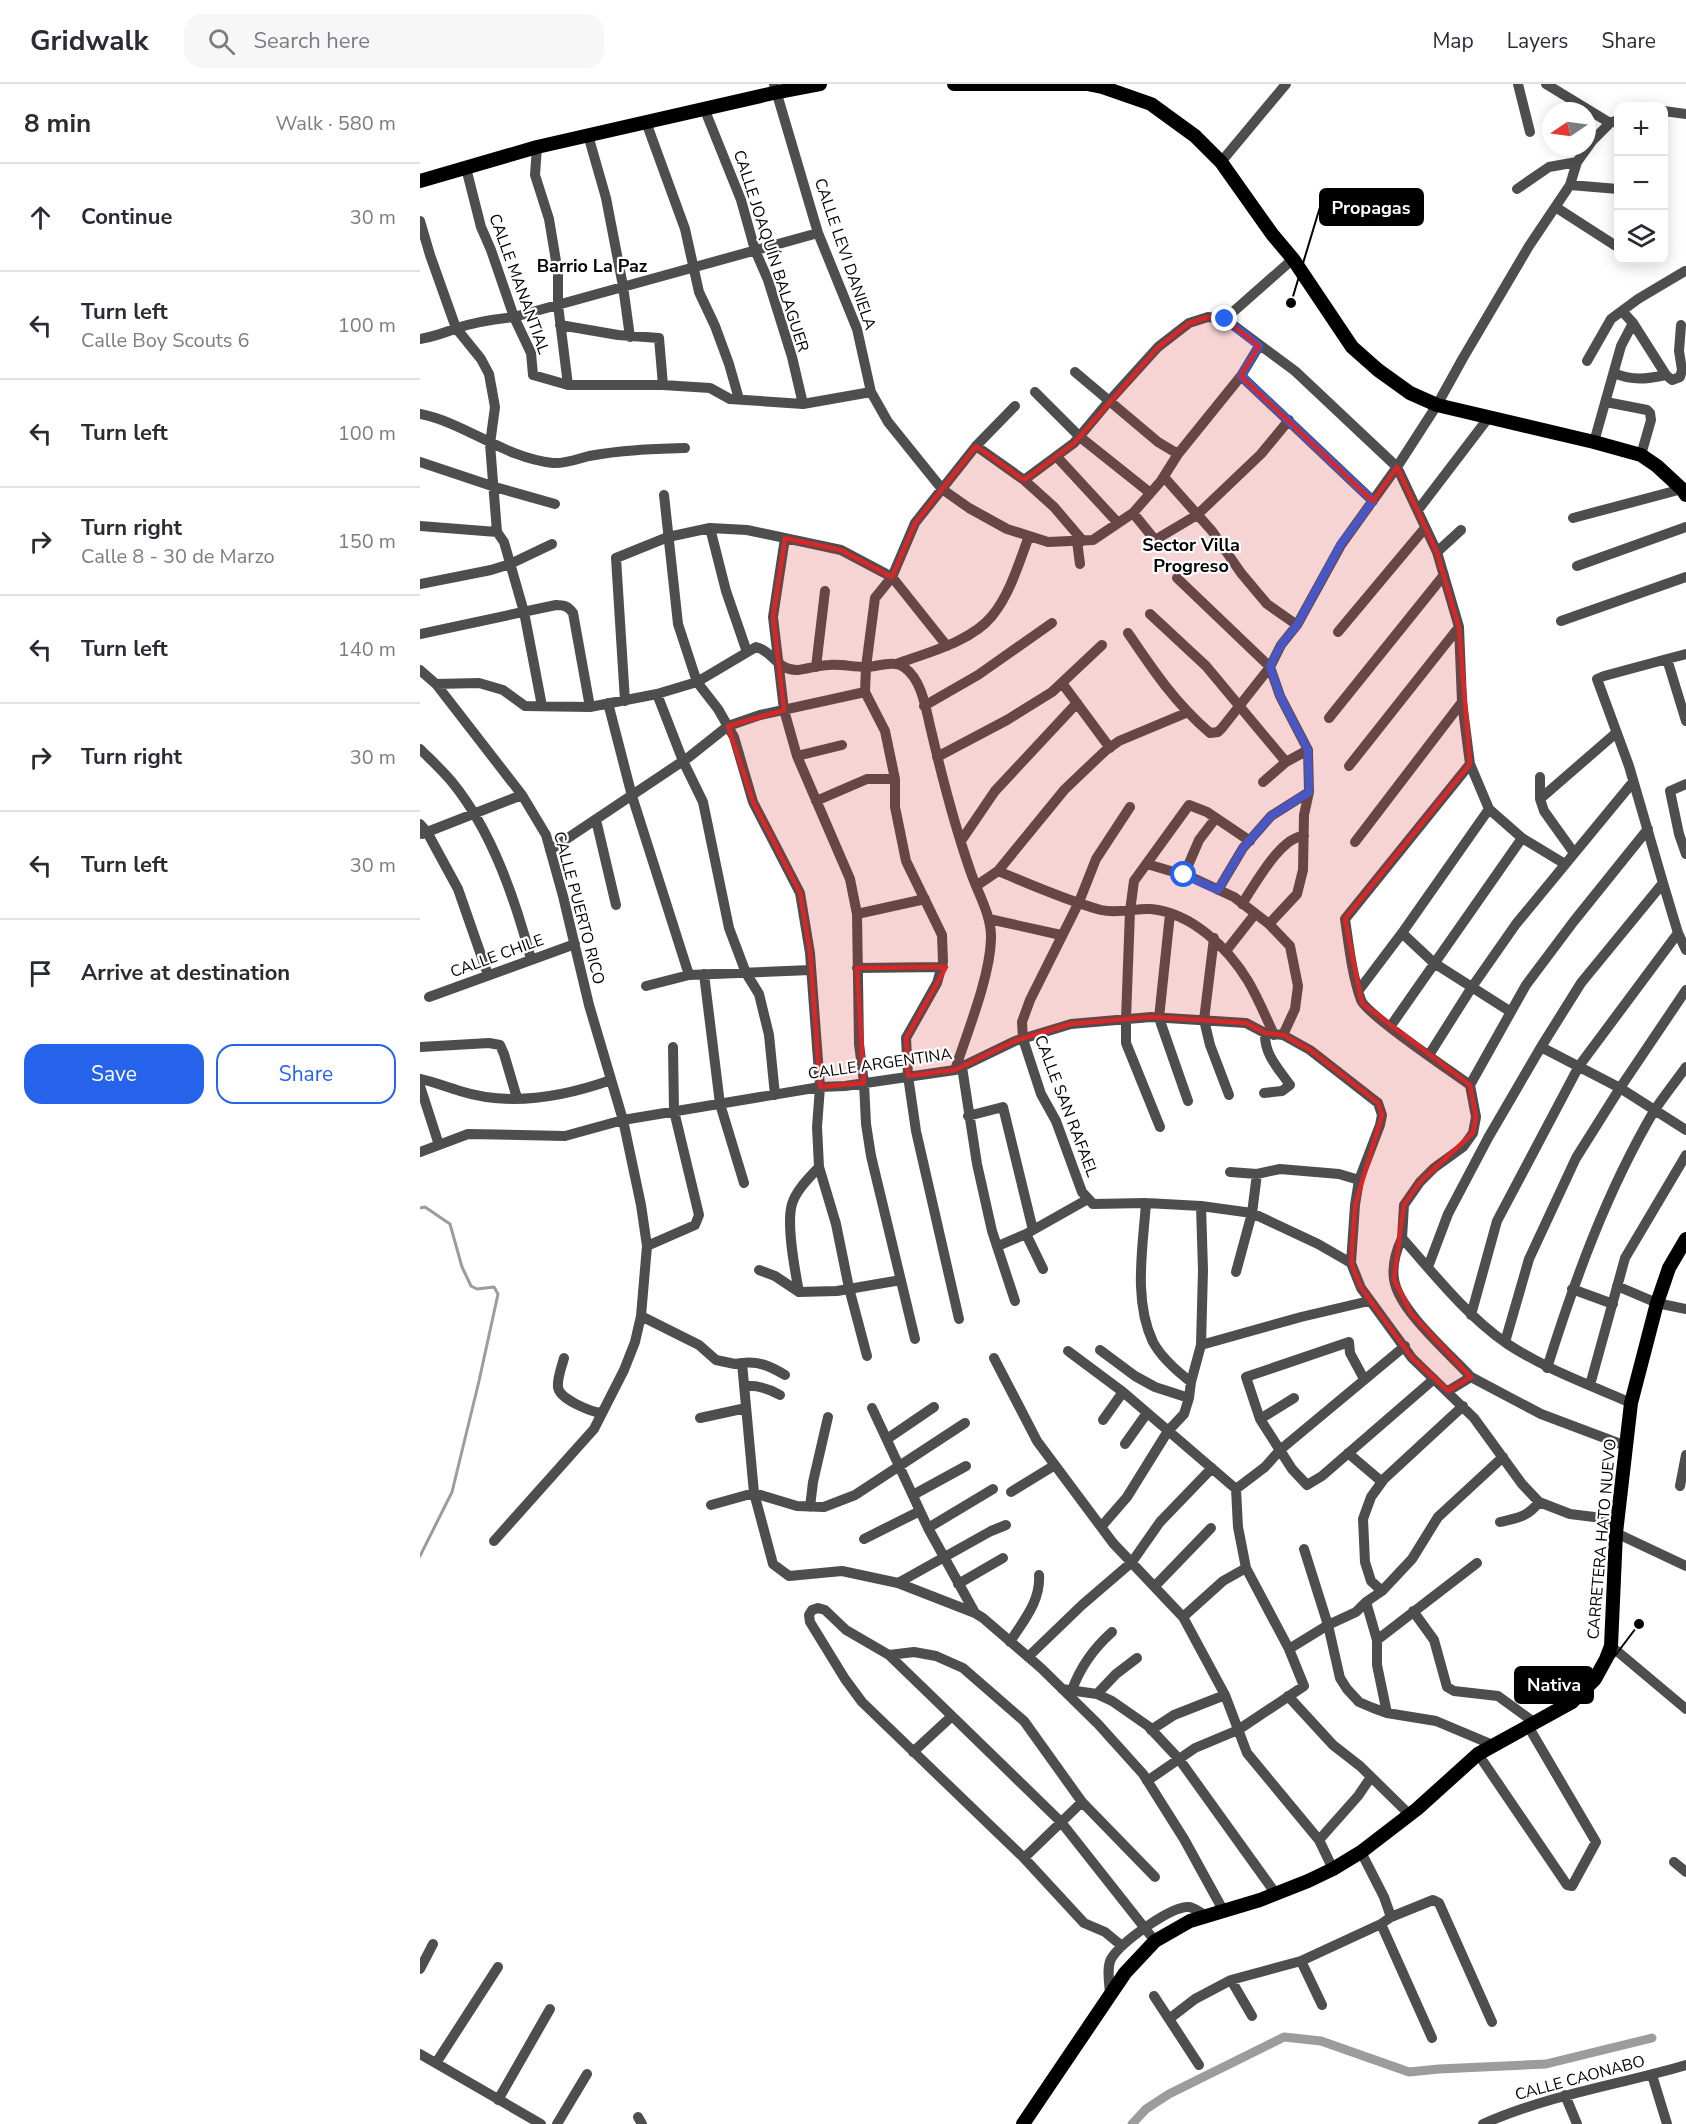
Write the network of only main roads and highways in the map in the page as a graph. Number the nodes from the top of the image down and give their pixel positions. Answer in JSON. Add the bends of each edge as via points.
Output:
{"nodes":[{"id":1,"x":820,"y":84,"type":"edge"},
{"id":2,"x":954,"y":84,"type":"edge"},
{"id":3,"x":1102,"y":86,"type":"edge"},
{"id":4,"x":776,"y":88,"type":"edge"},
{"id":5,"x":420,"y":181,"type":"edge"},
{"id":6,"x":1684,"y":492,"type":"edge"},
{"id":7,"x":1686,"y":1239,"type":"edge"},
{"id":8,"x":1023,"y":2124,"type":"edge"}],
"edges":[{"from":1,"to":4,"type":"main road"},
{"from":2,"to":3,"type":"main road"},
{"from":3,"to":6,"type":"main road","via":[[1151,104],[1195,136],[1221,162],[1352,347],[1410,393],[1437,405],[1641,455]]},
{"from":4,"to":5,"type":"main road","via":[[537,147]]},
{"from":7,"to":8,"type":"main road","name":"CARRETERA HATO NUEVO","via":[[1669,1268],[1631,1403],[1617,1526],[1611,1646],[1586,1689],[1572,1702],[1478,1754],[1410,1815],[1333,1869],[1276,1894],[1190,1921],[1155,1941],[1125,1972]]}]}
